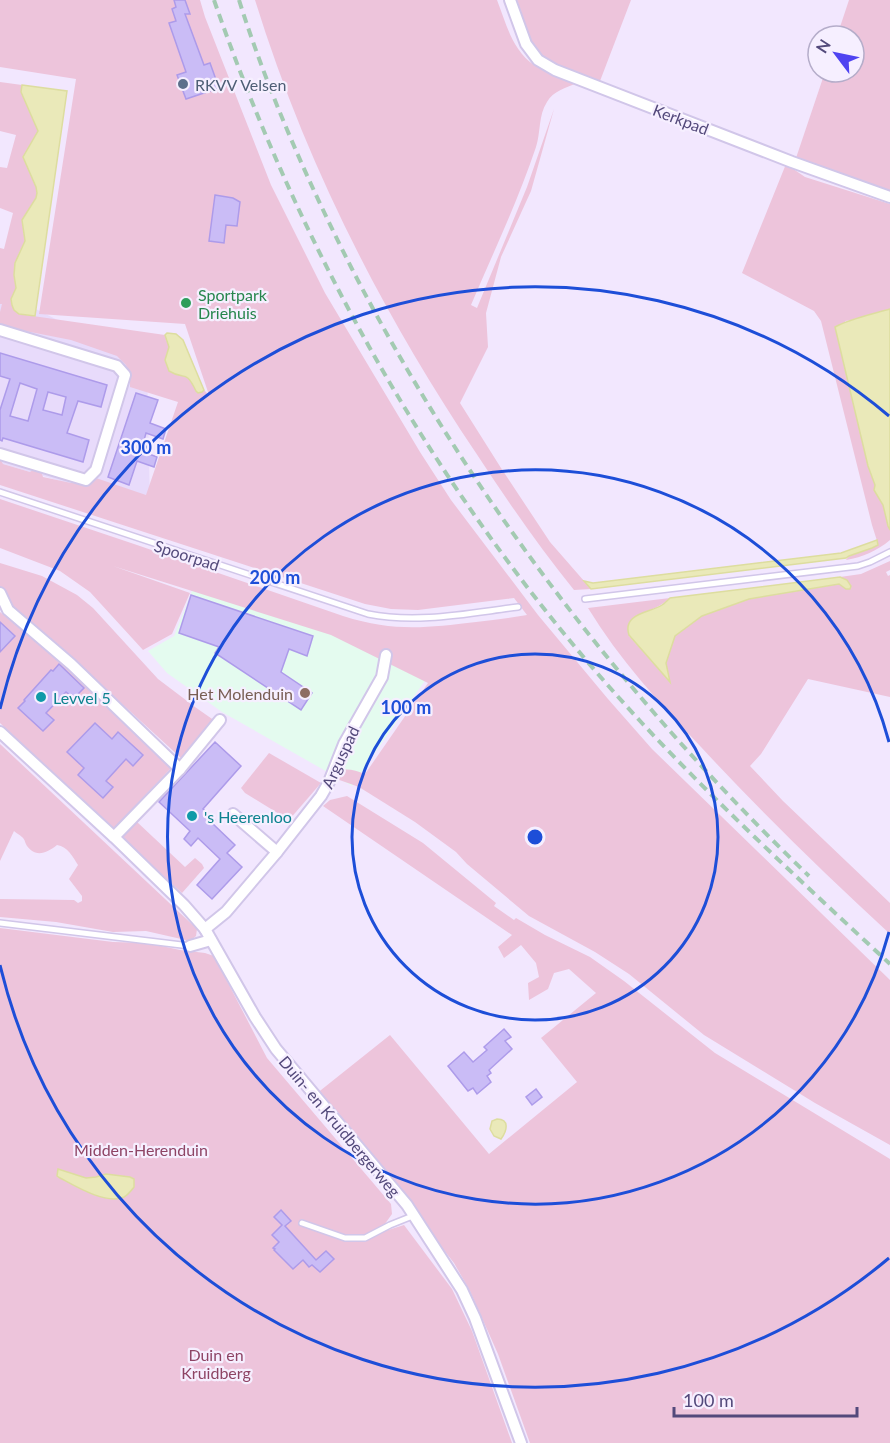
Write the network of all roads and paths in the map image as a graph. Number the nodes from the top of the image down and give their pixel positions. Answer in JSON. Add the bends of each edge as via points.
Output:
{"nodes":[{"id":1,"x":510,"y":0,"type":"edge"},
{"id":2,"x":890,"y":196,"type":"edge"},
{"id":3,"x":0,"y":330,"type":"edge"},
{"id":4,"x":0,"y":454,"type":"edge"},
{"id":5,"x":0,"y":492,"type":"edge"},
{"id":6,"x":889,"y":551,"type":"edge"},
{"id":7,"x":0,"y":593,"type":"edge"},
{"id":8,"x":585,"y":599,"type":"dead end"},
{"id":9,"x":518,"y":607,"type":"dead end"},
{"id":10,"x":387,"y":655,"type":"dead end"},
{"id":11,"x":220,"y":720,"type":"dead end"},
{"id":12,"x":0,"y":732,"type":"edge"},
{"id":13,"x":180,"y":769,"type":"junction"},
{"id":14,"x":233,"y":814,"type":"dead end"},
{"id":15,"x":114,"y":837,"type":"junction"},
{"id":16,"x":277,"y":852,"type":"junction"},
{"id":17,"x":0,"y":923,"type":"edge"},
{"id":18,"x":205,"y":929,"type":"junction"},
{"id":19,"x":211,"y":940,"type":"junction"},
{"id":20,"x":190,"y":946,"type":"joint"},
{"id":21,"x":410,"y":1217,"type":"dead end"},
{"id":22,"x":302,"y":1223,"type":"dead end"},
{"id":23,"x":521,"y":1443,"type":"edge"}],
"edges":[{"from":1,"to":2,"type":"street","name":"Kerkpad","via":[[526,44],[538,60],[555,70]]},
{"from":3,"to":4,"type":"street","via":[[117,366],[124,375],[96,470],[86,480]]},
{"from":5,"to":9,"type":"lane","name":"Spoorpad","via":[[373,615],[424,618]]},
{"from":6,"to":8,"type":"lane","via":[[858,566]]},
{"from":7,"to":13,"type":"street","via":[[8,610],[71,664]]},
{"from":10,"to":16,"type":"street","name":"Arguspad","via":[[382,678],[344,744],[329,782]]},
{"from":11,"to":13,"type":"street"},
{"from":12,"to":15,"type":"street","name":"Duin- en Kruidbergerweg"},
{"from":13,"to":15,"type":"street"},
{"from":14,"to":16,"type":"street"},
{"from":15,"to":18,"type":"street","name":"Duin- en Kruidbergerweg"},
{"from":16,"to":18,"type":"street","name":"Arguspad","via":[[226,912]]},
{"from":17,"to":20,"type":"lane"},
{"from":18,"to":19,"type":"street","name":"Duin- en Kruidbergerweg"},
{"from":19,"to":20,"type":"street"},
{"from":19,"to":23,"type":"street","name":"Duin- en Kruidbergerweg","via":[[276,1048],[407,1205],[462,1290]]},
{"from":21,"to":22,"type":"lane","via":[[366,1238],[345,1238]]}]}
